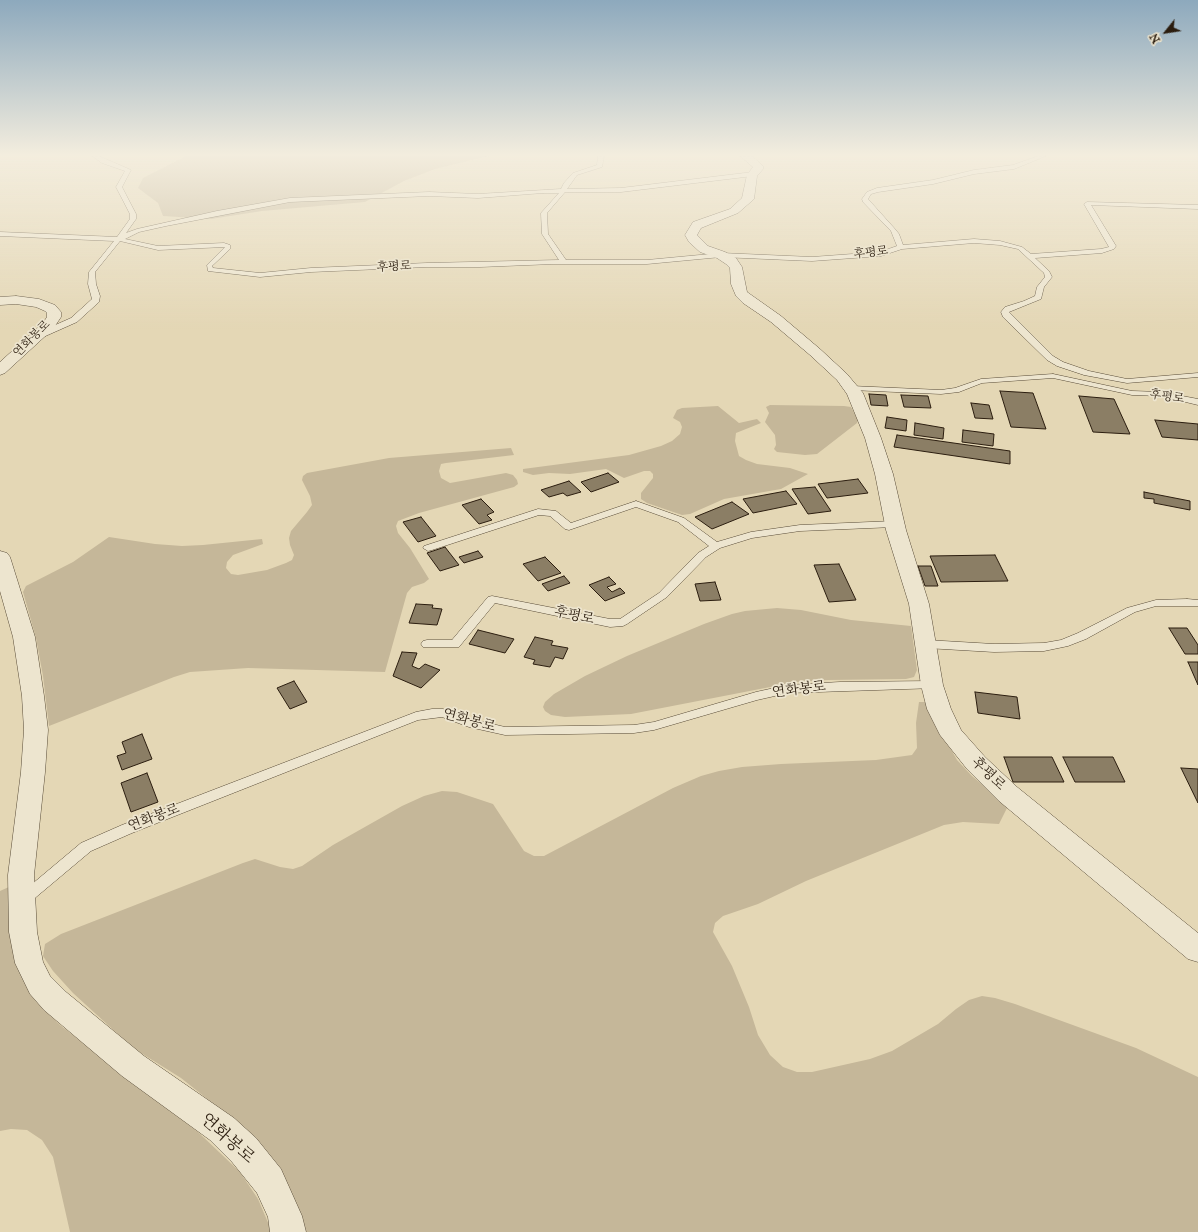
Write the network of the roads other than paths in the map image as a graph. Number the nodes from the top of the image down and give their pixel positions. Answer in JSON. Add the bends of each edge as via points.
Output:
{"nodes":[{"id":1,"x":133,"y":213,"type":"edge"},
{"id":2,"x":215,"y":213,"type":"edge"},
{"id":3,"x":544,"y":213,"type":"edge"},
{"id":4,"x":727,"y":213,"type":"edge"},
{"id":5,"x":877,"y":213,"type":"edge"},
{"id":6,"x":1093,"y":213,"type":"edge"},
{"id":7,"x":0,"y":234,"type":"edge"},
{"id":8,"x":119,"y":239,"type":"junction"},
{"id":9,"x":901,"y":247,"type":"junction"},
{"id":10,"x":721,"y":255,"type":"junction"},
{"id":11,"x":1030,"y":256,"type":"junction"},
{"id":12,"x":564,"y":262,"type":"junction"},
{"id":13,"x":0,"y":301,"type":"edge"},
{"id":14,"x":38,"y":337,"type":"junction"},
{"id":15,"x":0,"y":370,"type":"edge"},
{"id":16,"x":1198,"y":375,"type":"edge"},
{"id":17,"x":851,"y":388,"type":"junction"},
{"id":18,"x":1198,"y":402,"type":"edge"},
{"id":19,"x":894,"y":524,"type":"junction"},
{"id":20,"x":716,"y":546,"type":"junction"},
{"id":21,"x":428,"y":548,"type":"dead end"},
{"id":22,"x":0,"y":557,"type":"edge"},
{"id":23,"x":1198,"y":603,"type":"edge"},
{"id":24,"x":427,"y":644,"type":"dead end"},
{"id":25,"x":926,"y":644,"type":"junction"},
{"id":26,"x":932,"y":685,"type":"junction"},
{"id":27,"x":22,"y":900,"type":"junction"},
{"id":28,"x":1198,"y":950,"type":"edge"},
{"id":29,"x":288,"y":1232,"type":"edge"}],
"edges":[{"from":1,"to":8,"type":"lane","via":[[133,219]]},
{"from":2,"to":8,"type":"lane","via":[[138,231]]},
{"from":3,"to":12,"type":"lane","via":[[545,234]]},
{"from":4,"to":10,"type":"street","name":"후평로","via":[[697,225],[691,235],[704,249]]},
{"from":5,"to":9,"type":"lane","via":[[896,234]]},
{"from":6,"to":11,"type":"lane","via":[[1112,248]]},
{"from":7,"to":8,"type":"lane"},
{"from":8,"to":12,"type":"lane","name":"후평로","via":[[158,248],[228,246],[209,266],[210,270],[260,275],[427,265]]},
{"from":8,"to":14,"type":"lane","via":[[92,272],[96,300],[74,320]]},
{"from":9,"to":10,"type":"lane","name":"후평로","via":[[881,254],[812,259]]},
{"from":9,"to":11,"type":"lane","name":"후평로","via":[[987,242],[1020,248]]},
{"from":10,"to":12,"type":"lane","name":"후평로","via":[[647,262]]},
{"from":10,"to":17,"type":"street","name":"후평로","via":[[736,267],[741,293],[815,352]]},
{"from":11,"to":16,"type":"lane","name":"후평로","via":[[1049,277],[1035,299],[1005,312],[1006,316],[1050,358],[1070,369],[1127,381]]},
{"from":13,"to":14,"type":"street","name":"연화봉로","via":[[29,301],[50,308],[54,312],[54,317]]},
{"from":14,"to":15,"type":"street","name":"연화봉로"},
{"from":17,"to":18,"type":"lane","name":"후평로","via":[[941,392],[990,380],[1053,376]]},
{"from":17,"to":19,"type":"street","name":"후평로","via":[[873,438],[884,474]]},
{"from":19,"to":20,"type":"lane","name":"후평로","via":[[800,528],[751,535]]},
{"from":19,"to":25,"type":"street","name":"후평로","via":[[919,604]]},
{"from":20,"to":21,"type":"lane","via":[[681,520],[636,504],[569,527],[553,513],[538,512]]},
{"from":20,"to":24,"type":"lane","name":"후평로","via":[[702,555],[663,595],[623,622],[610,623],[492,599],[455,644]]},
{"from":22,"to":27,"type":"street","name":"연화봉로","via":[[24,637],[36,730],[21,875]]},
{"from":23,"to":25,"type":"lane","via":[[1156,603],[1131,610],[1064,643],[1044,647],[994,648]]},
{"from":25,"to":26,"type":"street","name":"후평로"},
{"from":26,"to":27,"type":"lane","name":"연화봉로","via":[[788,689],[654,726],[634,729],[505,731],[469,723],[443,713],[416,716],[86,847]]},
{"from":26,"to":28,"type":"street","name":"후평로","via":[[939,709],[952,735],[976,763],[1008,794]]},
{"from":27,"to":29,"type":"street","name":"연화봉로","via":[[23,932],[29,963],[40,985],[55,1002],[86,1028],[133,1066],[222,1129],[244,1150],[269,1181],[285,1216]]}]}
